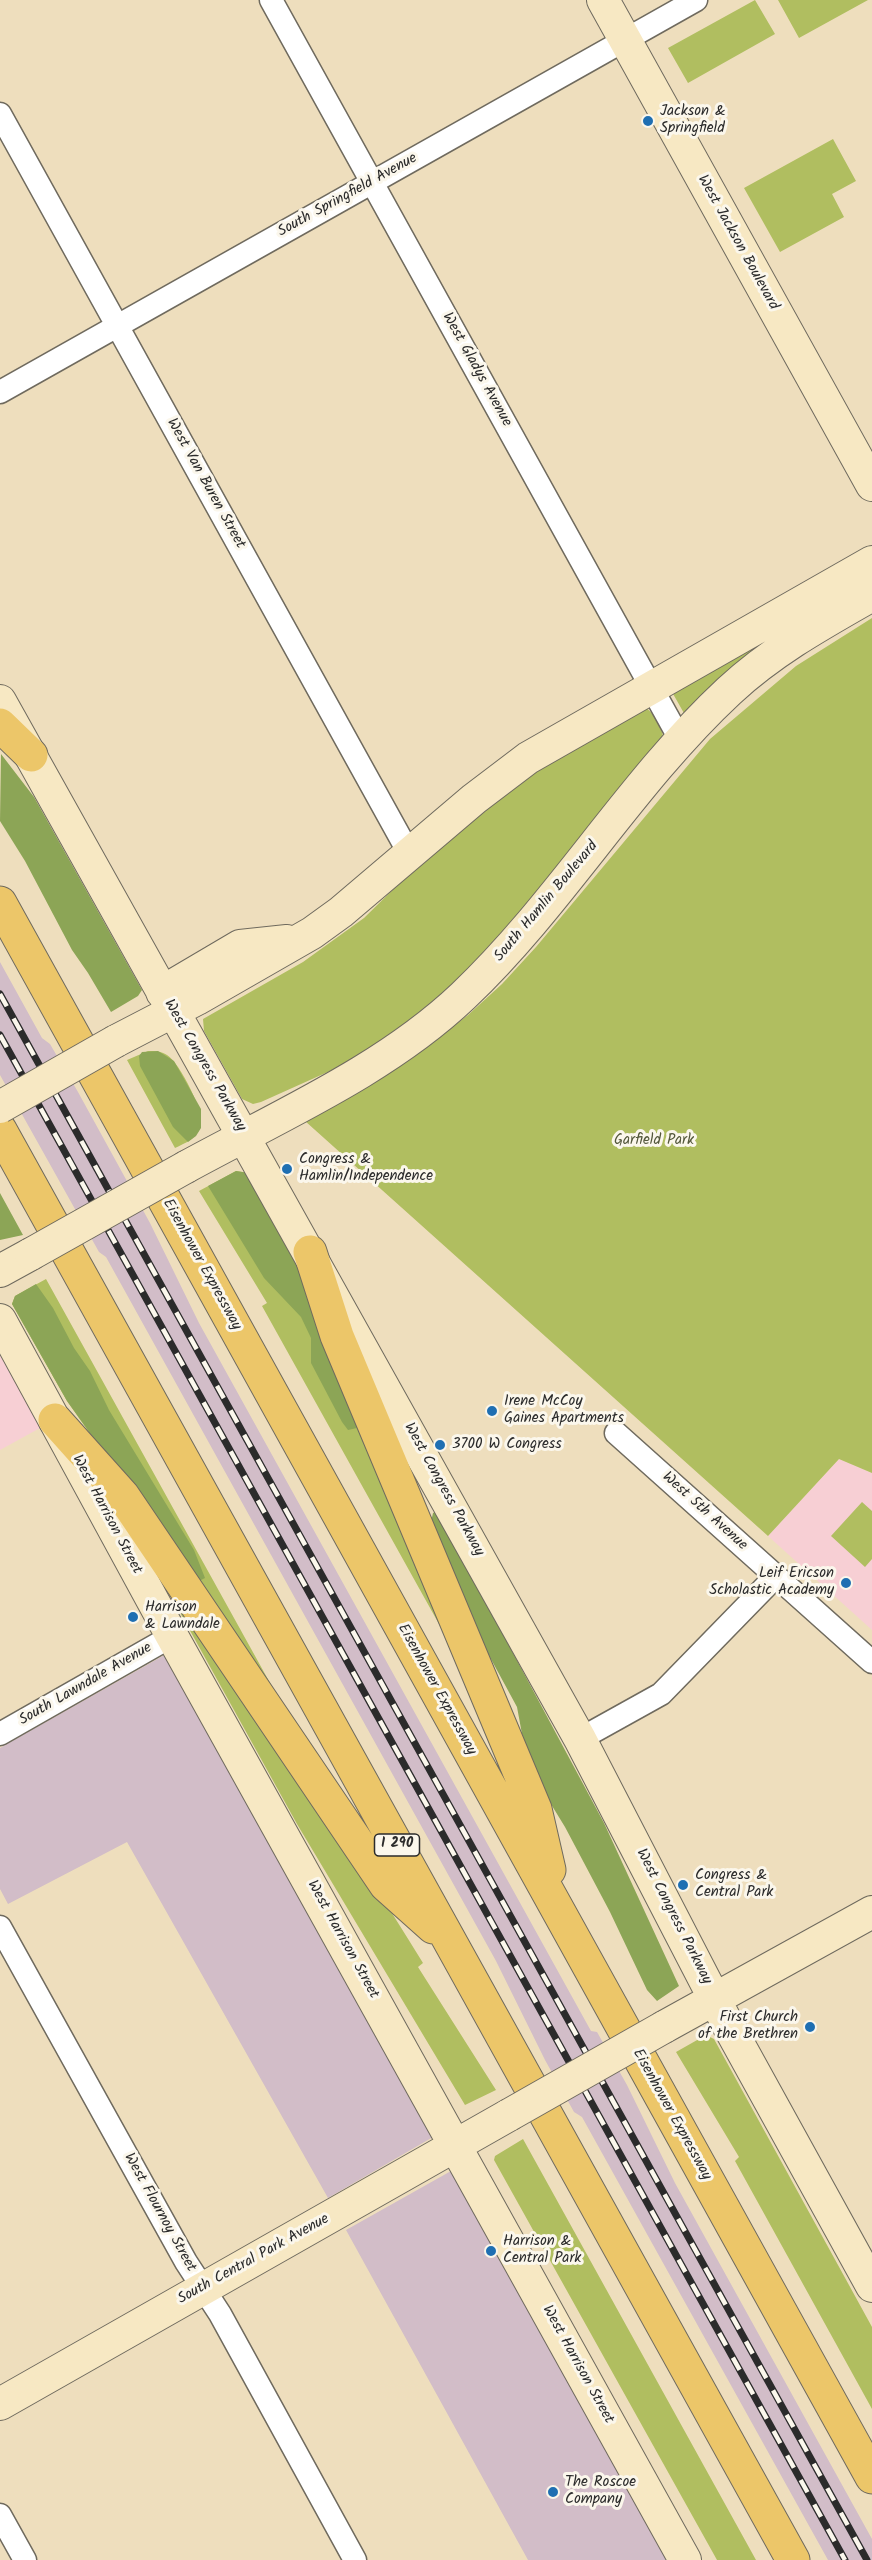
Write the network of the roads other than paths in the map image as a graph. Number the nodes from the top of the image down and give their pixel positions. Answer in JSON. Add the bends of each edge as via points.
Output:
{"nodes":[{"id":1,"x":271,"y":0,"type":"edge"},
{"id":2,"x":603,"y":0,"type":"edge"},
{"id":3,"x":696,"y":0,"type":"edge"},
{"id":4,"x":625,"y":40,"type":"junction"},
{"id":5,"x":0,"y":114,"type":"edge"},
{"id":6,"x":372,"y":183,"type":"junction"},
{"id":7,"x":117,"y":327,"type":"junction"},
{"id":8,"x":0,"y":392,"type":"edge"},
{"id":9,"x":872,"y":485,"type":"edge"},
{"id":10,"x":872,"y":562,"type":"edge"},
{"id":11,"x":872,"y":595,"type":"edge"},
{"id":12,"x":651,"y":686,"type":"junction"},
{"id":13,"x":0,"y":701,"type":"edge"},
{"id":14,"x":0,"y":725,"type":"edge"},
{"id":15,"x":681,"y":741,"type":"junction"},
{"id":16,"x":31,"y":755,"type":"junction"},
{"id":17,"x":410,"y":855,"type":"junction"},
{"id":18,"x":0,"y":903,"type":"edge"},
{"id":19,"x":167,"y":1002,"type":"junction"},
{"id":20,"x":0,"y":1107,"type":"edge"},
{"id":21,"x":0,"y":1130,"type":"edge"},
{"id":22,"x":243,"y":1136,"type":"junction"},
{"id":23,"x":310,"y":1252,"type":"junction"},
{"id":24,"x":0,"y":1271,"type":"edge"},
{"id":25,"x":0,"y":1320,"type":"edge"},
{"id":26,"x":55,"y":1420,"type":"junction"},
{"id":27,"x":616,"y":1433,"type":"dead end"},
{"id":28,"x":776,"y":1576,"type":"junction"},
{"id":29,"x":172,"y":1636,"type":"junction"},
{"id":30,"x":872,"y":1662,"type":"edge"},
{"id":31,"x":0,"y":1734,"type":"edge"},
{"id":32,"x":580,"y":1739,"type":"junction"},
{"id":33,"x":558,"y":1910,"type":"junction"},
{"id":34,"x":872,"y":1912,"type":"edge"},
{"id":35,"x":0,"y":1927,"type":"edge"},
{"id":36,"x":453,"y":1946,"type":"junction"},
{"id":37,"x":715,"y":1999,"type":"junction"},
{"id":38,"x":456,"y":2145,"type":"junction"},
{"id":39,"x":872,"y":2286,"type":"edge"},
{"id":40,"x":203,"y":2289,"type":"junction"},
{"id":41,"x":0,"y":2404,"type":"edge"},
{"id":42,"x":872,"y":2477,"type":"edge"},
{"id":43,"x":0,"y":2515,"type":"edge"},
{"id":44,"x":25,"y":2560,"type":"edge"},
{"id":45,"x":356,"y":2560,"type":"edge"},
{"id":46,"x":685,"y":2560,"type":"edge"},
{"id":47,"x":793,"y":2560,"type":"edge"}],
"edges":[{"from":1,"to":6,"type":"street","name":"West Gladys Avenue"},
{"from":2,"to":4,"type":"street","name":"West Jackson Boulevard"},
{"from":3,"to":4,"type":"street","name":"South Springfield Avenue"},
{"from":4,"to":6,"type":"street","name":"South Springfield Avenue"},
{"from":4,"to":9,"type":"street","name":"West Jackson Boulevard"},
{"from":5,"to":7,"type":"street","name":"West Van Buren Street"},
{"from":6,"to":7,"type":"street","name":"South Springfield Avenue"},
{"from":6,"to":12,"type":"street","name":"West Gladys Avenue"},
{"from":7,"to":8,"type":"street","name":"South Springfield Avenue"},
{"from":7,"to":17,"type":"street","name":"West Van Buren Street"},
{"from":10,"to":12,"type":"street"},
{"from":11,"to":15,"type":"street","name":"South Hamlin Boulevard","via":[[771,655]]},
{"from":12,"to":15,"type":"street","name":"West Gladys Avenue"},
{"from":12,"to":17,"type":"street","via":[[528,758]]},
{"from":13,"to":16,"type":"street","name":"West Congress Parkway"},
{"from":14,"to":16,"type":"highway"},
{"from":15,"to":22,"type":"street","name":"South Hamlin Boulevard","via":[[536,917],[462,998],[380,1061]]},
{"from":16,"to":19,"type":"street","name":"West Congress Parkway"},
{"from":17,"to":19,"type":"street","via":[[342,912],[300,940]]},
{"from":18,"to":33,"type":"highway","name":"Eisenhower Expressway"},
{"from":19,"to":20,"type":"street","bridge":true,"via":[[116,1041]]},
{"from":19,"to":22,"type":"street","name":"West Congress Parkway"},
{"from":21,"to":36,"type":"highway","number":"I 290"},
{"from":22,"to":23,"type":"street","name":"West Congress Parkway"},
{"from":22,"to":24,"type":"street","name":"South Hamlin Boulevard","bridge":true},
{"from":23,"to":32,"type":"street","name":"West Congress Parkway"},
{"from":23,"to":33,"type":"highway","via":[[337,1336],[535,1809]]},
{"from":25,"to":26,"type":"street","name":"West Harrison Street"},
{"from":26,"to":29,"type":"street","name":"West Harrison Street"},
{"from":26,"to":36,"type":"highway","via":[[123,1497],[386,1885]]},
{"from":27,"to":28,"type":"street","name":"West 5th Avenue"},
{"from":28,"to":30,"type":"street","name":"West 5th Avenue"},
{"from":28,"to":32,"type":"street","via":[[662,1694]]},
{"from":29,"to":31,"type":"street","name":"South Lawndale Avenue"},
{"from":29,"to":38,"type":"street","name":"West Harrison Street"},
{"from":32,"to":37,"type":"street","name":"West Congress Parkway"},
{"from":33,"to":42,"type":"highway","name":"Eisenhower Expressway"},
{"from":34,"to":37,"type":"street","name":"South Central Park Avenue"},
{"from":35,"to":40,"type":"street","name":"West Flournoy Street"},
{"from":36,"to":47,"type":"highway","number":"I 290"},
{"from":37,"to":38,"type":"street","name":"South Central Park Avenue","bridge":true},
{"from":37,"to":39,"type":"street","name":"West Congress Parkway"},
{"from":38,"to":40,"type":"street","name":"South Central Park Avenue"},
{"from":38,"to":46,"type":"street","name":"West Harrison Street"},
{"from":40,"to":41,"type":"street","name":"South Central Park Avenue"},
{"from":40,"to":45,"type":"street","name":"West Flournoy Street"},
{"from":43,"to":44,"type":"street"}]}
